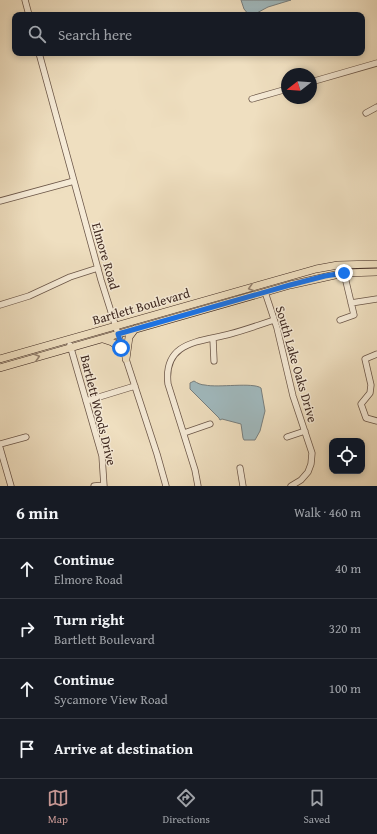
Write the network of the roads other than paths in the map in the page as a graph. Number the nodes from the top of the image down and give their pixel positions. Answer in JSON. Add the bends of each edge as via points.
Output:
{"nodes":[{"id":1,"x":25,"y":0,"type":"edge"},
{"id":2,"x":28,"y":12,"type":"edge"},
{"id":3,"x":40,"y":56,"type":"edge"},
{"id":4,"x":377,"y":63,"type":"edge"},
{"id":5,"x":317,"y":80,"type":"edge"},
{"id":6,"x":281,"y":91,"type":"edge"},
{"id":7,"x":252,"y":99,"type":"dead end"},
{"id":8,"x":377,"y":107,"type":"edge"},
{"id":9,"x":366,"y":113,"type":"dead end"},
{"id":10,"x":74,"y":181,"type":"junction"},
{"id":11,"x":0,"y":201,"type":"edge"},
{"id":12,"x":377,"y":264,"type":"edge"},
{"id":13,"x":98,"y":268,"type":"junction"},
{"id":14,"x":316,"y":269,"type":"junction"},
{"id":15,"x":377,"y":272,"type":"edge"},
{"id":16,"x":344,"y":273,"type":"junction"},
{"id":17,"x":319,"y":278,"type":"junction"},
{"id":18,"x":290,"y":281,"type":"junction"},
{"id":19,"x":265,"y":292,"type":"junction"},
{"id":20,"x":377,"y":299,"type":"edge"},
{"id":21,"x":202,"y":302,"type":"junction"},
{"id":22,"x":351,"y":303,"type":"junction"},
{"id":23,"x":0,"y":305,"type":"edge"},
{"id":24,"x":204,"y":310,"type":"junction"},
{"id":25,"x":274,"y":320,"type":"junction"},
{"id":26,"x":340,"y":320,"type":"dead end"},
{"id":27,"x":116,"y":326,"type":"junction"},
{"id":28,"x":135,"y":329,"type":"junction"},
{"id":29,"x":118,"y":334,"type":"junction"},
{"id":30,"x":102,"y":338,"type":"junction"},
{"id":31,"x":213,"y":339,"type":"junction"},
{"id":32,"x":69,"y":340,"type":"junction"},
{"id":33,"x":71,"y":347,"type":"junction"},
{"id":34,"x":123,"y":350,"type":"junction"},
{"id":35,"x":377,"y":354,"type":"edge"},
{"id":36,"x":0,"y":359,"type":"edge"},
{"id":37,"x":126,"y":359,"type":"junction"},
{"id":38,"x":214,"y":361,"type":"dead end"},
{"id":39,"x":0,"y":368,"type":"edge"},
{"id":40,"x":135,"y":386,"type":"junction"},
{"id":41,"x":86,"y":401,"type":"junction"},
{"id":42,"x":377,"y":421,"type":"edge"},
{"id":43,"x":210,"y":424,"type":"dead end"},
{"id":44,"x":305,"y":431,"type":"junction"},
{"id":45,"x":184,"y":433,"type":"junction"},
{"id":46,"x":26,"y":437,"type":"dead end"},
{"id":47,"x":287,"y":437,"type":"dead end"},
{"id":48,"x":0,"y":444,"type":"edge"},
{"id":49,"x":0,"y":448,"type":"edge"},
{"id":50,"x":240,"y":468,"type":"dead end"},
{"id":51,"x":11,"y":486,"type":"edge"},
{"id":52,"x":94,"y":486,"type":"edge"},
{"id":53,"x":104,"y":486,"type":"edge"},
{"id":54,"x":166,"y":486,"type":"edge"},
{"id":55,"x":198,"y":486,"type":"edge"},
{"id":56,"x":244,"y":486,"type":"edge"},
{"id":57,"x":291,"y":486,"type":"edge"}],
"edges":[{"from":1,"to":2,"type":"street"},
{"from":3,"to":10,"type":"street","name":"Elmore Road"},
{"from":4,"to":5,"type":"street"},
{"from":6,"to":7,"type":"street"},
{"from":8,"to":9,"type":"street"},
{"from":10,"to":11,"type":"street"},
{"from":10,"to":13,"type":"street","name":"Elmore Road"},
{"from":12,"to":14,"type":"main road","via":[[338,265]]},
{"from":13,"to":23,"type":"street"},
{"from":13,"to":27,"type":"street","name":"Elmore Road"},
{"from":14,"to":17,"type":"main road"},
{"from":14,"to":18,"type":"main road"},
{"from":15,"to":16,"type":"main road"},
{"from":16,"to":17,"type":"main road"},
{"from":16,"to":22,"type":"street"},
{"from":17,"to":18,"type":"main road"},
{"from":18,"to":19,"type":"main road","name":"Bartlett Boulevard"},
{"from":18,"to":21,"type":"main road","name":"Bartlett Boulevard","one_way":true},
{"from":19,"to":24,"type":"main road","name":"Bartlett Boulevard"},
{"from":19,"to":25,"type":"street","name":"South Lake Oaks Drive"},
{"from":20,"to":22,"type":"street"},
{"from":21,"to":24,"type":"main road"},
{"from":21,"to":27,"type":"main road","name":"Bartlett Boulevard"},
{"from":22,"to":26,"type":"street","via":[[354,315]]},
{"from":24,"to":28,"type":"main road","name":"Bartlett Boulevard"},
{"from":25,"to":31,"type":"street"},
{"from":25,"to":44,"type":"street","name":"South Lake Oaks Drive"},
{"from":27,"to":29,"type":"street","name":"Elmore Road"},
{"from":27,"to":32,"type":"main road","name":"Bartlett Boulevard"},
{"from":28,"to":29,"type":"main road","name":"Bartlett Boulevard"},
{"from":28,"to":37,"type":"main road","via":[[129,337]]},
{"from":29,"to":30,"type":"main road","name":"Bartlett Boulevard"},
{"from":29,"to":34,"type":"street","name":"Elmore Road"},
{"from":30,"to":33,"type":"main road","name":"Bartlett Boulevard"},
{"from":30,"to":34,"type":"main road"},
{"from":31,"to":38,"type":"street"},
{"from":31,"to":45,"type":"street","via":[[190,343],[176,353],[171,361],[168,384]]},
{"from":32,"to":33,"type":"street","name":"Bartlett Woods Drive"},
{"from":32,"to":36,"type":"main road","name":"Bartlett Boulevard"},
{"from":39,"to":33,"type":"main road","name":"Bartlett Boulevard","one_way":true},
{"from":33,"to":41,"type":"street","name":"Bartlett Woods Drive"},
{"from":34,"to":37,"type":"street","name":"Elmore Road"},
{"from":35,"to":42,"type":"street","via":[[365,359],[371,385],[370,393],[361,404],[366,418]]},
{"from":37,"to":40,"type":"street","name":"Elmore Road"},
{"from":40,"to":41,"type":"street"},
{"from":40,"to":54,"type":"street","name":"Elmore Road"},
{"from":41,"to":53,"type":"street","name":"Bartlett Woods Drive","via":[[102,456]]},
{"from":43,"to":45,"type":"street"},
{"from":44,"to":47,"type":"street"},
{"from":44,"to":57,"type":"street","name":"South Lake Oaks Drive","via":[[312,453],[311,464],[304,477]]},
{"from":45,"to":55,"type":"street"},
{"from":46,"to":48,"type":"street"},
{"from":49,"to":51,"type":"street"},
{"from":50,"to":56,"type":"street"},
{"from":52,"to":53,"type":"street"}]}
